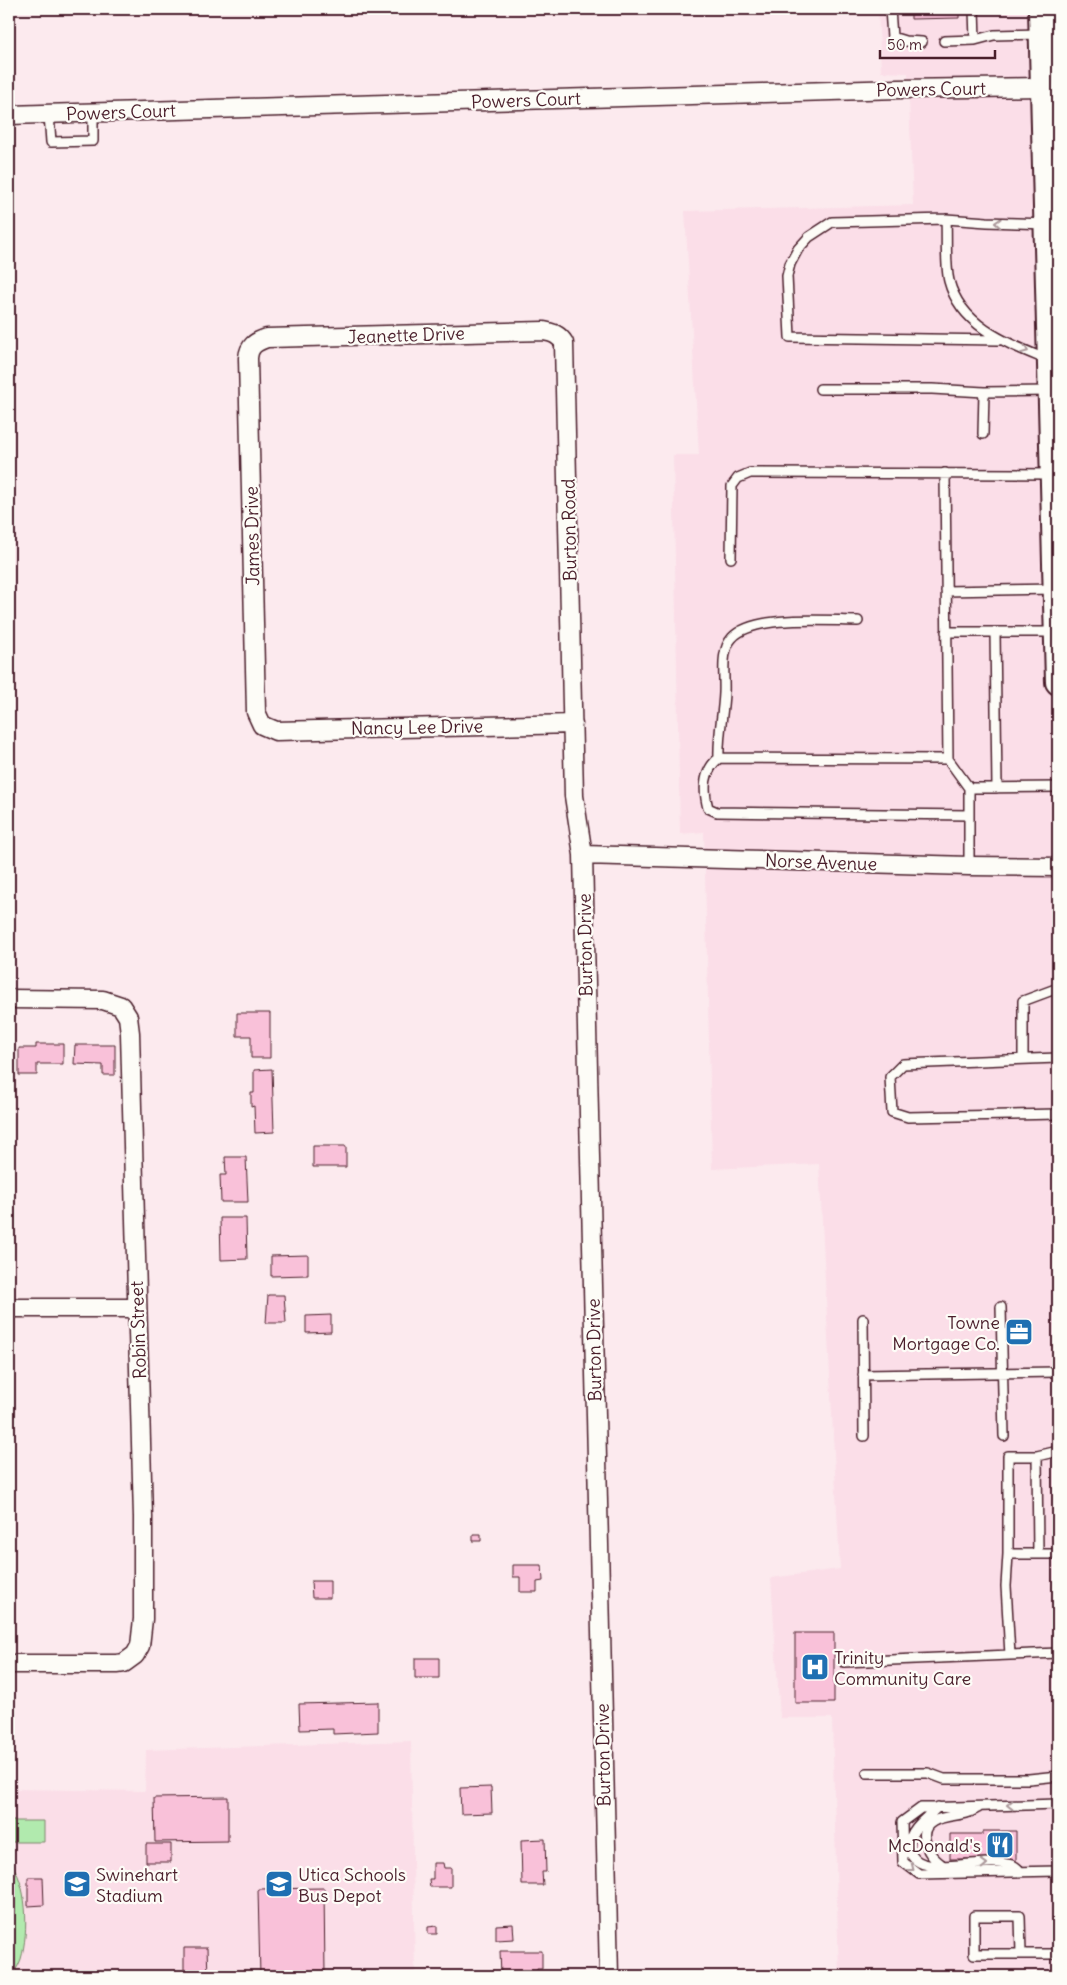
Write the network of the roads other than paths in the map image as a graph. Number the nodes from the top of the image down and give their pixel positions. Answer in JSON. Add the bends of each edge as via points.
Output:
{"nodes":[{"id":1,"x":890,"y":9,"type":"edge"},
{"id":2,"x":974,"y":9,"type":"edge"},
{"id":3,"x":1041,"y":9,"type":"edge"},
{"id":4,"x":975,"y":40,"type":"junction"},
{"id":5,"x":944,"y":41,"type":"dead end"},
{"id":6,"x":1047,"y":41,"type":"edge"},
{"id":7,"x":922,"y":42,"type":"dead end"},
{"id":8,"x":1043,"y":87,"type":"junction"},
{"id":9,"x":93,"y":113,"type":"junction"},
{"id":10,"x":49,"y":114,"type":"junction"},
{"id":11,"x":9,"y":115,"type":"edge"},
{"id":12,"x":1051,"y":153,"type":"edge"},
{"id":13,"x":946,"y":219,"type":"junction"},
{"id":14,"x":1047,"y":224,"type":"junction"},
{"id":15,"x":1053,"y":284,"type":"edge"},
{"id":16,"x":560,"y":337,"type":"joint"},
{"id":17,"x":1000,"y":340,"type":"junction"},
{"id":18,"x":252,"y":346,"type":"joint"},
{"id":19,"x":1054,"y":360,"type":"edge"},
{"id":20,"x":820,"y":389,"type":"dead end"},
{"id":21,"x":1050,"y":391,"type":"junction"},
{"id":22,"x":984,"y":392,"type":"junction"},
{"id":23,"x":1055,"y":426,"type":"edge"},
{"id":24,"x":983,"y":434,"type":"dead end"},
{"id":25,"x":945,"y":473,"type":"junction"},
{"id":26,"x":1053,"y":474,"type":"junction"},
{"id":27,"x":731,"y":558,"type":"dead end"},
{"id":28,"x":1057,"y":560,"type":"edge"},
{"id":29,"x":1057,"y":589,"type":"junction"},
{"id":30,"x":946,"y":591,"type":"junction"},
{"id":31,"x":858,"y":621,"type":"dead end"},
{"id":32,"x":1058,"y":622,"type":"edge"},
{"id":33,"x":946,"y":632,"type":"junction"},
{"id":34,"x":995,"y":632,"type":"junction"},
{"id":35,"x":1058,"y":682,"type":"edge"},
{"id":36,"x":574,"y":724,"type":"junction"},
{"id":37,"x":262,"y":725,"type":"joint"},
{"id":38,"x":719,"y":758,"type":"junction"},
{"id":39,"x":948,"y":759,"type":"junction"},
{"id":40,"x":1058,"y":787,"type":"edge"},
{"id":41,"x":969,"y":788,"type":"junction"},
{"id":42,"x":997,"y":788,"type":"junction"},
{"id":43,"x":969,"y":815,"type":"junction"},
{"id":44,"x":583,"y":855,"type":"junction"},
{"id":45,"x":970,"y":866,"type":"junction"},
{"id":46,"x":1058,"y":867,"type":"edge"},
{"id":47,"x":1058,"y":988,"type":"edge"},
{"id":48,"x":9,"y":999,"type":"edge"},
{"id":49,"x":1058,"y":1058,"type":"edge"},
{"id":50,"x":1023,"y":1059,"type":"junction"},
{"id":51,"x":1058,"y":1114,"type":"edge"},
{"id":52,"x":1001,"y":1307,"type":"dead end"},
{"id":53,"x":9,"y":1308,"type":"edge"},
{"id":54,"x":138,"y":1308,"type":"junction"},
{"id":55,"x":863,"y":1319,"type":"dead end"},
{"id":56,"x":1058,"y":1372,"type":"edge"},
{"id":57,"x":1003,"y":1373,"type":"junction"},
{"id":58,"x":864,"y":1375,"type":"junction"},
{"id":59,"x":864,"y":1436,"type":"dead end"},
{"id":60,"x":1004,"y":1436,"type":"dead end"},
{"id":61,"x":1058,"y":1451,"type":"edge"},
{"id":62,"x":1037,"y":1456,"type":"junction"},
{"id":63,"x":1008,"y":1554,"type":"junction"},
{"id":64,"x":1038,"y":1554,"type":"junction"},
{"id":65,"x":1058,"y":1554,"type":"edge"},
{"id":66,"x":1058,"y":1654,"type":"edge"},
{"id":67,"x":1010,"y":1655,"type":"junction"},
{"id":68,"x":844,"y":1662,"type":"dead end"},
{"id":69,"x":9,"y":1664,"type":"edge"},
{"id":70,"x":867,"y":1773,"type":"dead end"},
{"id":71,"x":1058,"y":1776,"type":"edge"},
{"id":72,"x":1058,"y":1804,"type":"edge"},
{"id":73,"x":983,"y":1806,"type":"junction"},
{"id":74,"x":938,"y":1807,"type":"junction"},
{"id":75,"x":942,"y":1865,"type":"junction"},
{"id":76,"x":1058,"y":1871,"type":"edge"},
{"id":77,"x":1021,"y":1872,"type":"junction"},
{"id":78,"x":1021,"y":1954,"type":"junction"},
{"id":79,"x":1058,"y":1954,"type":"edge"},
{"id":80,"x":609,"y":1976,"type":"edge"}],
"edges":[{"from":1,"to":7,"type":"lane","via":[[892,37],[905,42]]},
{"from":2,"to":4,"type":"lane"},
{"from":3,"to":6,"type":"main road"},
{"from":4,"to":5,"type":"lane"},
{"from":4,"to":6,"type":"lane","via":[[994,35]]},
{"from":6,"to":8,"type":"main road"},
{"from":8,"to":9,"type":"street","name":"Powers Court"},
{"from":8,"to":12,"type":"main road"},
{"from":9,"to":10,"type":"street","name":"Powers Court"},
{"from":9,"to":10,"type":"lane","via":[[93,141],[60,142],[51,142]]},
{"from":10,"to":11,"type":"street","name":"Powers Court"},
{"from":12,"to":14,"type":"main road"},
{"from":14,"to":13,"type":"lane","one_way":true},
{"from":13,"to":17,"type":"lane","via":[[948,279],[954,296],[962,309]]},
{"from":13,"to":17,"type":"lane","via":[[832,222],[809,237],[790,264],[790,337]]},
{"from":14,"to":15,"type":"main road"},
{"from":15,"to":19,"type":"main road"},
{"from":16,"to":18,"type":"street","name":"Jeanette Drive","via":[[544,331],[267,338]]},
{"from":16,"to":36,"type":"street","name":"Burton Road","via":[[564,343]]},
{"from":17,"to":19,"type":"lane","one_way":true},
{"from":18,"to":37,"type":"street","name":"James Drive","via":[[248,358],[256,702],[257,718]]},
{"from":19,"to":21,"type":"main road"},
{"from":20,"to":22,"type":"lane"},
{"from":21,"to":22,"type":"lane"},
{"from":21,"to":23,"type":"main road"},
{"from":22,"to":24,"type":"lane"},
{"from":23,"to":26,"type":"main road"},
{"from":25,"to":26,"type":"lane"},
{"from":25,"to":27,"type":"lane","via":[[750,473],[738,478],[732,486]]},
{"from":25,"to":30,"type":"lane"},
{"from":26,"to":28,"type":"main road"},
{"from":28,"to":29,"type":"main road"},
{"from":29,"to":30,"type":"lane"},
{"from":29,"to":32,"type":"main road"},
{"from":30,"to":33,"type":"lane"},
{"from":31,"to":38,"type":"lane","via":[[779,621],[759,624],[731,638],[724,655]]},
{"from":32,"to":34,"type":"lane"},
{"from":32,"to":35,"type":"main road"},
{"from":33,"to":34,"type":"lane"},
{"from":33,"to":39,"type":"lane"},
{"from":34,"to":42,"type":"lane"},
{"from":36,"to":37,"type":"street","name":"Nancy Lee Drive","via":[[276,731]]},
{"from":36,"to":44,"type":"street","name":"Burton Drive","via":[[574,796]]},
{"from":38,"to":39,"type":"lane"},
{"from":38,"to":43,"type":"lane","via":[[706,774],[708,808],[717,812]]},
{"from":39,"to":41,"type":"lane"},
{"from":40,"to":42,"type":"lane"},
{"from":41,"to":42,"type":"lane"},
{"from":41,"to":43,"type":"lane"},
{"from":43,"to":45,"type":"lane"},
{"from":44,"to":45,"type":"street","name":"Norse Avenue"},
{"from":44,"to":80,"type":"street","name":"Burton Drive"},
{"from":45,"to":46,"type":"street","name":"Norse Avenue"},
{"from":47,"to":50,"type":"lane","via":[[1023,1001]]},
{"from":48,"to":54,"type":"street","name":"Robin Street","via":[[104,1000],[121,1006],[128,1017]]},
{"from":49,"to":50,"type":"lane"},
{"from":50,"to":51,"type":"lane","via":[[903,1064],[890,1077],[892,1112],[908,1117]]},
{"from":52,"to":57,"type":"lane"},
{"from":53,"to":54,"type":"street"},
{"from":54,"to":69,"type":"street","name":"Robin Street","via":[[144,1517],[144,1619],[140,1646],[135,1655],[124,1663]]},
{"from":55,"to":58,"type":"lane"},
{"from":56,"to":57,"type":"lane"},
{"from":57,"to":58,"type":"lane"},
{"from":57,"to":60,"type":"lane"},
{"from":58,"to":59,"type":"lane"},
{"from":61,"to":62,"type":"lane"},
{"from":62,"to":63,"type":"lane","via":[[1008,1456]]},
{"from":62,"to":64,"type":"lane"},
{"from":63,"to":64,"type":"lane"},
{"from":63,"to":67,"type":"lane","via":[[1006,1586]]},
{"from":64,"to":65,"type":"lane"},
{"from":66,"to":67,"type":"lane"},
{"from":67,"to":68,"type":"lane"},
{"from":70,"to":71,"type":"lane","via":[[928,1773],[944,1778]]},
{"from":72,"to":73,"type":"lane","one_way":true},
{"from":73,"to":74,"type":"lane"},
{"from":73,"to":75,"type":"lane","via":[[942,1817],[925,1831],[928,1853]]},
{"from":74,"to":75,"type":"lane","via":[[921,1821],[909,1843],[910,1852],[921,1864]]},
{"from":74,"to":77,"type":"lane","one_way":true,"via":[[921,1808],[902,1822],[904,1862],[911,1868],[919,1874]]},
{"from":75,"to":77,"type":"lane","one_way":true,"via":[[999,1863],[1014,1865]]},
{"from":76,"to":77,"type":"lane"},
{"from":78,"to":78,"type":"lane","via":[[974,1954],[974,1916],[1020,1916]]},
{"from":78,"to":79,"type":"lane"}]}
